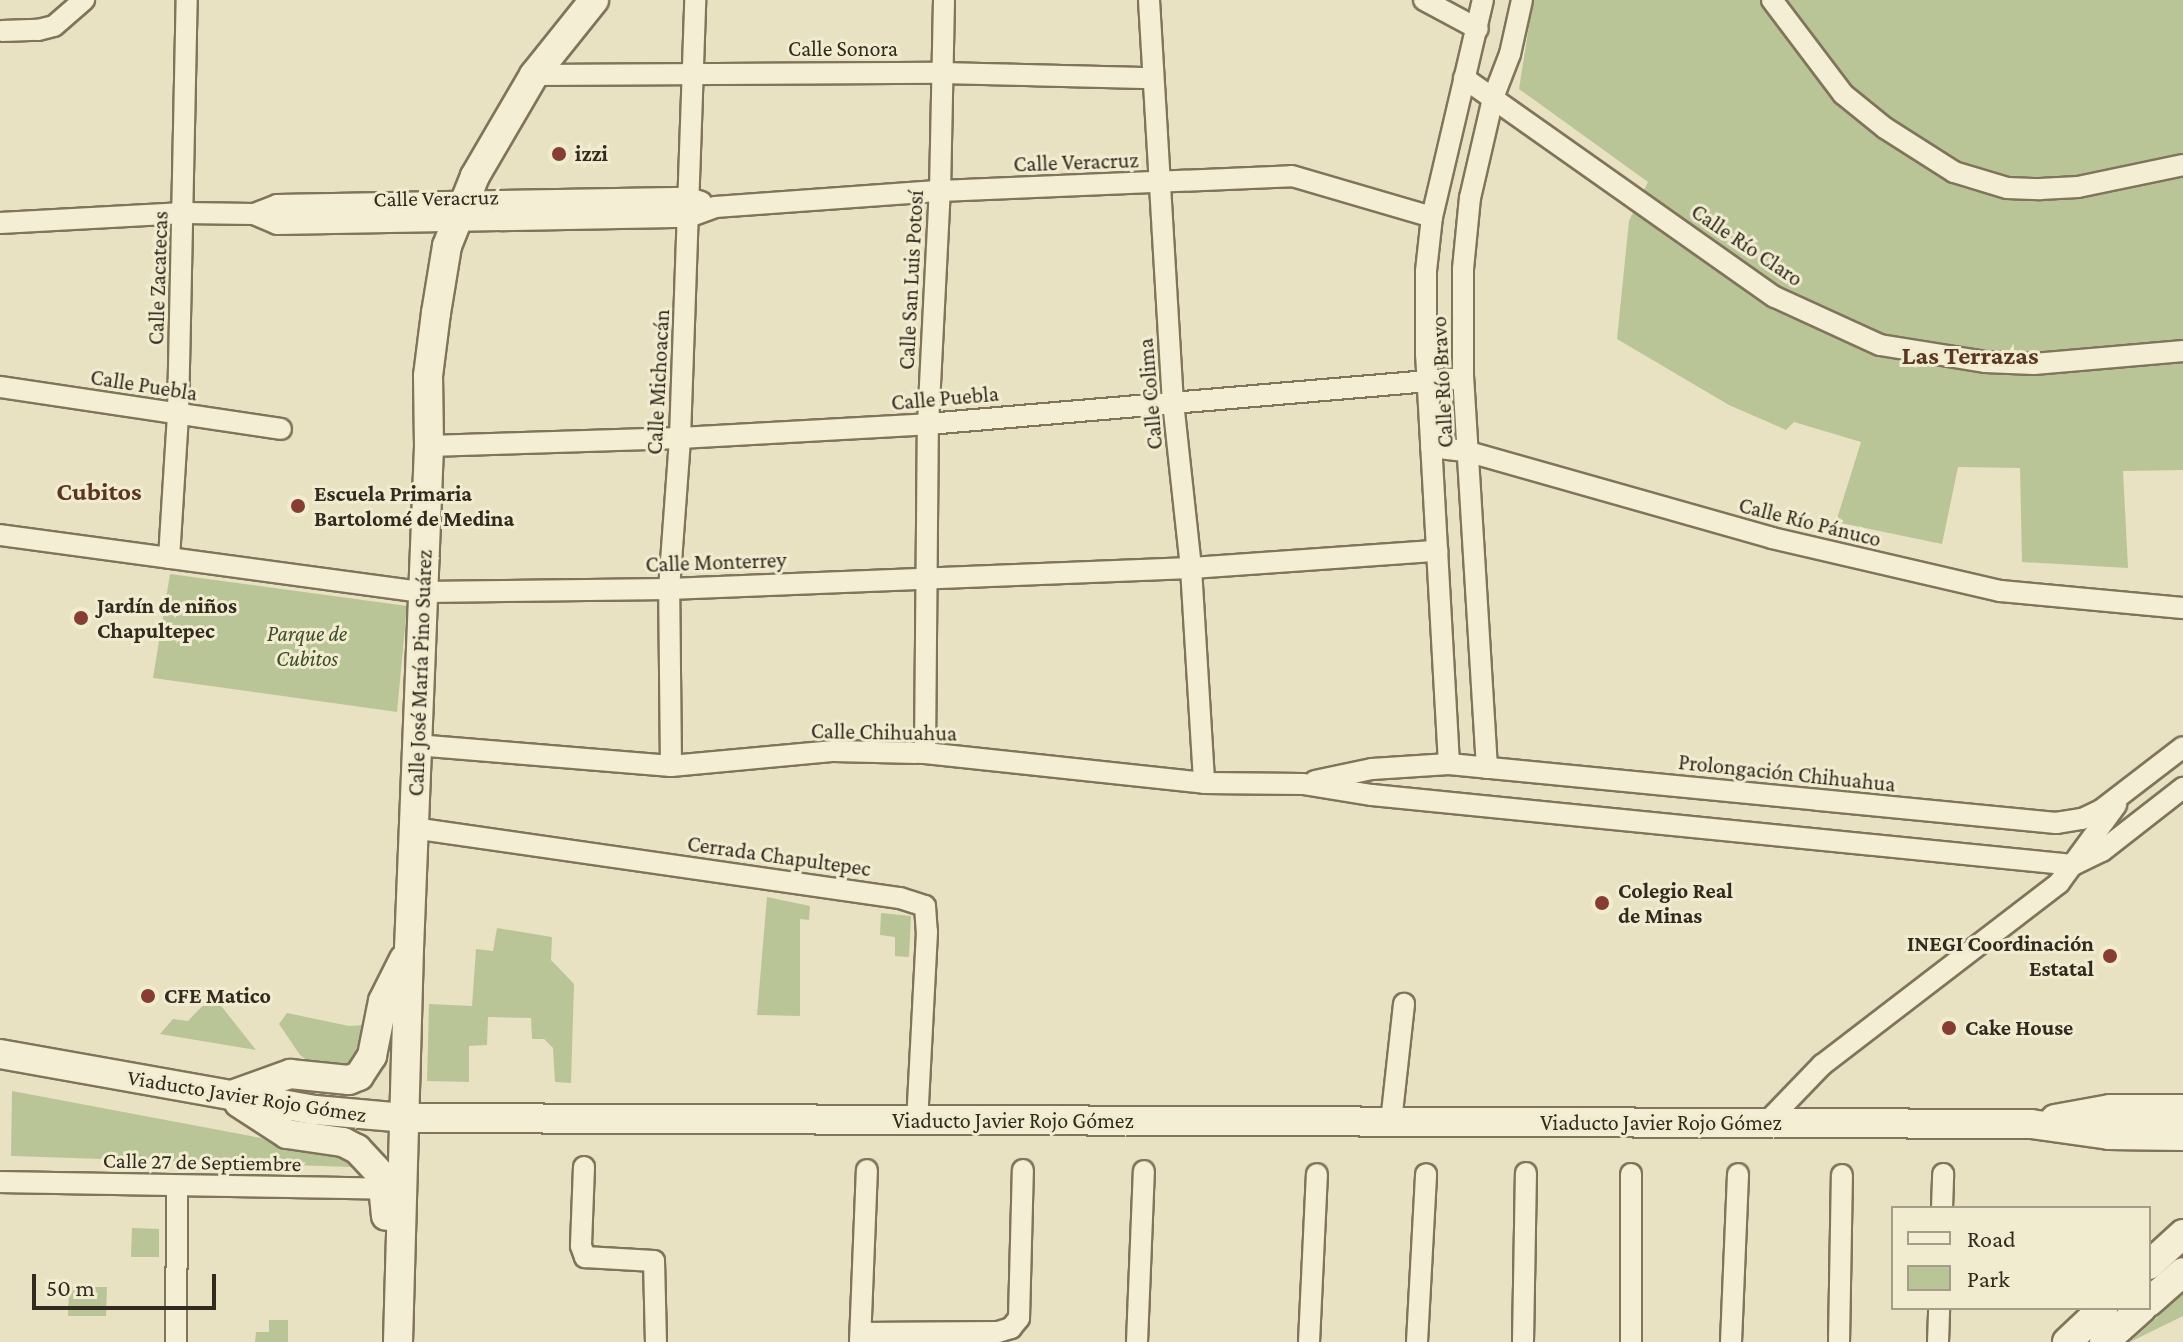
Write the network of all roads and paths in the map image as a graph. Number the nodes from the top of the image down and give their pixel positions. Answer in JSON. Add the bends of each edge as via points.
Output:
{"nodes":[{"id":1,"x":84,"y":0,"type":"edge"},
{"id":2,"x":187,"y":0,"type":"edge"},
{"id":3,"x":594,"y":0,"type":"edge"},
{"id":4,"x":695,"y":0,"type":"edge"},
{"id":5,"x":944,"y":0,"type":"edge"},
{"id":6,"x":1149,"y":0,"type":"edge"},
{"id":7,"x":1424,"y":0,"type":"edge"},
{"id":8,"x":1483,"y":0,"type":"edge"},
{"id":9,"x":1522,"y":0,"type":"edge"},
{"id":10,"x":1772,"y":0,"type":"edge"},
{"id":11,"x":1478,"y":29,"type":"junction"},
{"id":12,"x":2,"y":31,"type":"dead end"},
{"id":13,"x":941,"y":73,"type":"junction"},
{"id":14,"x":694,"y":74,"type":"junction"},
{"id":15,"x":534,"y":75,"type":"junction"},
{"id":16,"x":1153,"y":78,"type":"junction"},
{"id":17,"x":1464,"y":78,"type":"junction"},
{"id":18,"x":1493,"y":98,"type":"junction"},
{"id":19,"x":2183,"y":165,"type":"edge"},
{"id":20,"x":1161,"y":183,"type":"junction"},
{"id":21,"x":940,"y":191,"type":"junction"},
{"id":22,"x":689,"y":207,"type":"junction"},
{"id":23,"x":184,"y":213,"type":"junction"},
{"id":24,"x":459,"y":213,"type":"junction"},
{"id":25,"x":1432,"y":217,"type":"junction"},
{"id":26,"x":0,"y":223,"type":"edge"},
{"id":27,"x":2183,"y":351,"type":"edge"},
{"id":28,"x":1463,"y":378,"type":"junction"},
{"id":29,"x":1427,"y":380,"type":"junction"},
{"id":30,"x":0,"y":387,"type":"edge"},
{"id":31,"x":1173,"y":402,"type":"junction"},
{"id":32,"x":178,"y":414,"type":"junction"},
{"id":33,"x":928,"y":424,"type":"junction"},
{"id":34,"x":281,"y":429,"type":"dead end"},
{"id":35,"x":680,"y":438,"type":"junction"},
{"id":36,"x":429,"y":446,"type":"junction"},
{"id":37,"x":1431,"y":447,"type":"junction"},
{"id":38,"x":1469,"y":452,"type":"junction"},
{"id":39,"x":0,"y":535,"type":"edge"},
{"id":40,"x":1437,"y":551,"type":"junction"},
{"id":41,"x":169,"y":558,"type":"junction"},
{"id":42,"x":1191,"y":568,"type":"junction"},
{"id":43,"x":927,"y":578,"type":"junction"},
{"id":44,"x":669,"y":589,"type":"junction"},
{"id":45,"x":423,"y":592,"type":"junction"},
{"id":46,"x":2183,"y":608,"type":"edge"},
{"id":47,"x":416,"y":745,"type":"junction"},
{"id":48,"x":2183,"y":747,"type":"edge"},
{"id":49,"x":925,"y":753,"type":"junction"},
{"id":50,"x":1449,"y":764,"type":"junction"},
{"id":51,"x":671,"y":766,"type":"junction"},
{"id":52,"x":1487,"y":768,"type":"junction"},
{"id":53,"x":1204,"y":783,"type":"junction"},
{"id":54,"x":1303,"y":784,"type":"junction"},
{"id":55,"x":2183,"y":788,"type":"edge"},
{"id":56,"x":2126,"y":791,"type":"junction"},
{"id":57,"x":413,"y":828,"type":"junction"},
{"id":58,"x":2073,"y":865,"type":"junction"},
{"id":59,"x":409,"y":949,"type":"junction"},
{"id":60,"x":1404,"y":1004,"type":"dead end"},
{"id":61,"x":0,"y":1054,"type":"edge"},
{"id":62,"x":228,"y":1096,"type":"junction"},
{"id":63,"x":2183,"y":1109,"type":"edge"},
{"id":64,"x":404,"y":1118,"type":"junction"},
{"id":65,"x":917,"y":1120,"type":"junction"},
{"id":66,"x":1391,"y":1122,"type":"junction"},
{"id":67,"x":1766,"y":1123,"type":"junction"},
{"id":68,"x":2031,"y":1124,"type":"junction"},
{"id":69,"x":2183,"y":1136,"type":"edge"},
{"id":70,"x":584,"y":1167,"type":"dead end"},
{"id":71,"x":867,"y":1170,"type":"dead end"},
{"id":72,"x":1023,"y":1170,"type":"dead end"},
{"id":73,"x":1144,"y":1171,"type":"dead end"},
{"id":74,"x":1526,"y":1173,"type":"dead end"},
{"id":75,"x":1317,"y":1174,"type":"dead end"},
{"id":76,"x":1426,"y":1174,"type":"dead end"},
{"id":77,"x":1631,"y":1174,"type":"dead end"},
{"id":78,"x":1738,"y":1174,"type":"dead end"},
{"id":79,"x":1943,"y":1174,"type":"dead end"},
{"id":80,"x":1842,"y":1175,"type":"dead end"},
{"id":81,"x":0,"y":1182,"type":"edge"},
{"id":82,"x":177,"y":1186,"type":"junction"},
{"id":83,"x":394,"y":1189,"type":"junction"},
{"id":84,"x":1942,"y":1206,"type":"edge"},
{"id":85,"x":2183,"y":1234,"type":"edge"},
{"id":86,"x":2151,"y":1263,"type":"edge"},
{"id":87,"x":2183,"y":1272,"type":"edge"},
{"id":88,"x":2151,"y":1300,"type":"edge"},
{"id":89,"x":1939,"y":1310,"type":"edge"},
{"id":90,"x":2101,"y":1310,"type":"edge"},
{"id":91,"x":2140,"y":1310,"type":"edge"},
{"id":92,"x":860,"y":1337,"type":"edge"},
{"id":93,"x":176,"y":1342,"type":"edge"},
{"id":94,"x":398,"y":1342,"type":"edge"},
{"id":95,"x":656,"y":1342,"type":"edge"},
{"id":96,"x":1137,"y":1342,"type":"edge"},
{"id":97,"x":1309,"y":1342,"type":"edge"},
{"id":98,"x":1417,"y":1342,"type":"edge"},
{"id":99,"x":1523,"y":1342,"type":"edge"},
{"id":100,"x":1631,"y":1342,"type":"edge"},
{"id":101,"x":1731,"y":1342,"type":"edge"},
{"id":102,"x":1839,"y":1342,"type":"edge"},
{"id":103,"x":1938,"y":1342,"type":"edge"},
{"id":104,"x":2067,"y":1342,"type":"edge"},
{"id":105,"x":2104,"y":1342,"type":"edge"}],
"edges":[{"from":1,"to":12,"type":"street","via":[[54,26]]},
{"from":2,"to":23,"type":"street","name":"Calle Zacatecas"},
{"from":3,"to":15,"type":"main road","name":"Calle José María Pino Suárez"},
{"from":4,"to":14,"type":"street","name":"Calle Michoacán"},
{"from":5,"to":13,"type":"street","name":"Calle San Luis Potosí"},
{"from":6,"to":16,"type":"street","name":"Calle Colima"},
{"from":7,"to":11,"type":"street"},
{"from":8,"to":11,"type":"street","name":"Calle Río Bravo"},
{"from":9,"to":18,"type":"street","name":"Calle Río Bravo"},
{"from":10,"to":19,"type":"street","via":[[1843,94],[1954,172],[2007,188],[2040,189],[2078,187]]},
{"from":11,"to":17,"type":"street","name":"Calle Río Bravo"},
{"from":13,"to":14,"type":"street","name":"Calle Sonora"},
{"from":13,"to":16,"type":"street","name":"Calle Sonora"},
{"from":13,"to":21,"type":"street","name":"Calle San Luis Potosí"},
{"from":14,"to":15,"type":"street","name":"Calle Sonora"},
{"from":14,"to":22,"type":"street","name":"Calle Michoacán"},
{"from":15,"to":24,"type":"main road","name":"Calle José María Pino Suárez"},
{"from":16,"to":20,"type":"street","name":"Calle Colima"},
{"from":17,"to":18,"type":"street","name":"Calle Río Claro"},
{"from":17,"to":25,"type":"street","name":"Calle Río Bravo"},
{"from":18,"to":27,"type":"street","name":"Calle Río Claro","via":[[1775,297],[1880,345],[1985,362],[2034,364]]},
{"from":18,"to":28,"type":"street","name":"Calle Río Bravo","via":[[1466,233]]},
{"from":20,"to":21,"type":"street","name":"Calle Veracruz"},
{"from":20,"to":25,"type":"street","name":"Calle Veracruz","via":[[1292,176]]},
{"from":20,"to":31,"type":"street","name":"Calle Colima"},
{"from":21,"to":22,"type":"street","name":"Calle Veracruz"},
{"from":21,"to":33,"type":"street","name":"Calle San Luis Potosí"},
{"from":22,"to":24,"type":"street","name":"Calle Veracruz"},
{"from":22,"to":35,"type":"street","name":"Calle Michoacán"},
{"from":23,"to":24,"type":"street","name":"Calle Veracruz","via":[[254,214],[277,205]]},
{"from":23,"to":26,"type":"street","name":"Calle Veracruz"},
{"from":23,"to":32,"type":"street","name":"Calle Zacatecas"},
{"from":24,"to":36,"type":"main road","name":"Calle José María Pino Suárez","via":[[447,246],[436,313],[428,376]]},
{"from":25,"to":29,"type":"street","name":"Calle Río Bravo","via":[[1426,271]]},
{"from":28,"to":29,"type":"street","name":"Calle Puebla"},
{"from":28,"to":38,"type":"street","name":"Calle Río Bravo"},
{"from":29,"to":31,"type":"street","name":"Calle Puebla"},
{"from":29,"to":37,"type":"street","name":"Calle Río Bravo"},
{"from":30,"to":32,"type":"street","name":"Calle Puebla"},
{"from":31,"to":33,"type":"street","name":"Calle Puebla"},
{"from":31,"to":42,"type":"street","name":"Calle Colima"},
{"from":32,"to":34,"type":"street","name":"Calle Puebla"},
{"from":32,"to":41,"type":"street","name":"Calle Zacatecas"},
{"from":33,"to":35,"type":"street","name":"Calle Puebla"},
{"from":33,"to":43,"type":"street","name":"Calle San Luis Potosí"},
{"from":35,"to":36,"type":"street","name":"Calle Puebla"},
{"from":35,"to":44,"type":"street","name":"Calle Michoacán"},
{"from":36,"to":45,"type":"main road","name":"Calle José María Pino Suárez"},
{"from":37,"to":38,"type":"street","name":"Calle Río Pánuco"},
{"from":37,"to":40,"type":"street","name":"Calle Río Bravo"},
{"from":38,"to":46,"type":"street","name":"Calle Río Pánuco","via":[[1772,538],[2000,591]]},
{"from":38,"to":52,"type":"street","name":"Calle Río Bravo"},
{"from":39,"to":41,"type":"street","name":"Calle Monterrey"},
{"from":40,"to":42,"type":"street","name":"Calle Monterrey"},
{"from":40,"to":50,"type":"street","name":"Calle Río Bravo"},
{"from":41,"to":45,"type":"street","name":"Calle Monterrey"},
{"from":42,"to":43,"type":"street","name":"Calle Monterrey"},
{"from":42,"to":53,"type":"street","name":"Calle Colima"},
{"from":43,"to":44,"type":"street","name":"Calle Monterrey"},
{"from":43,"to":49,"type":"street","name":"Calle San Luis Potosí"},
{"from":44,"to":45,"type":"street","name":"Calle Monterrey"},
{"from":44,"to":51,"type":"street","name":"Calle Michoacán"},
{"from":45,"to":47,"type":"main road","name":"Calle José María Pino Suárez"},
{"from":47,"to":51,"type":"street","name":"Calle Chihuahua"},
{"from":47,"to":57,"type":"main road","name":"Calle José María Pino Suárez"},
{"from":48,"to":56,"type":"street"},
{"from":49,"to":51,"type":"street","name":"Calle Chihuahua","via":[[834,751]]},
{"from":49,"to":53,"type":"street","name":"Calle Chihuahua"},
{"from":50,"to":52,"type":"street","name":"Calle Chihuahua"},
{"from":50,"to":54,"type":"street","name":"Calle Chihuahua","via":[[1372,769]]},
{"from":52,"to":56,"type":"street","name":"Prolongación Chihuahua","via":[[2056,823],[2082,819]]},
{"from":53,"to":54,"type":"street","name":"Calle Chihuahua"},
{"from":54,"to":58,"type":"street","name":"Calle Chihuahua"},
{"from":55,"to":58,"type":"street","via":[[2102,851]]},
{"from":56,"to":58,"type":"street"},
{"from":57,"to":59,"type":"main road","name":"Calle José María Pino Suárez"},
{"from":57,"to":65,"type":"street","name":"Cerrada Chapultepec","via":[[900,898],[925,906]]},
{"from":58,"to":67,"type":"street","via":[[2059,883],[1822,1065]]},
{"from":59,"to":62,"type":"main road","via":[[383,1001],[372,1056],[359,1076],[349,1080],[290,1074]]},
{"from":59,"to":64,"type":"main road","name":"Calle José María Pino Suárez"},
{"from":60,"to":66,"type":"street"},
{"from":61,"to":62,"type":"main road","name":"Viaducto Javier Rojo Gómez"},
{"from":62,"to":64,"type":"main road","name":"Viaducto Javier Rojo Gómez"},
{"from":62,"to":83,"type":"main road","via":[[287,1134],[357,1149]]},
{"from":63,"to":68,"type":"main road","name":"Viaducto Javier Rojo Gómez","via":[[2110,1109]]},
{"from":64,"to":65,"type":"main road","name":"Viaducto Javier Rojo Gómez"},
{"from":64,"to":83,"type":"main road","name":"Calle José María Pino Suárez"},
{"from":65,"to":66,"type":"main road","name":"Viaducto Javier Rojo Gómez"},
{"from":66,"to":67,"type":"main road","name":"Viaducto Javier Rojo Gómez"},
{"from":67,"to":68,"type":"main road","name":"Viaducto Javier Rojo Gómez"},
{"from":68,"to":69,"type":"main road","name":"Viaducto Javier Rojo Gómez","via":[[2109,1135]]},
{"from":70,"to":95,"type":"street","via":[[585,1257],[654,1261]]},
{"from":71,"to":92,"type":"street"},
{"from":72,"to":92,"type":"street","via":[[1019,1318],[1011,1328]]},
{"from":73,"to":96,"type":"street"},
{"from":74,"to":99,"type":"street"},
{"from":75,"to":97,"type":"street"},
{"from":76,"to":98,"type":"street"},
{"from":77,"to":100,"type":"street"},
{"from":78,"to":101,"type":"street"},
{"from":79,"to":84,"type":"street"},
{"from":80,"to":102,"type":"street"},
{"from":81,"to":82,"type":"street","name":"Calle 27 de Septiembre"},
{"from":82,"to":83,"type":"street","name":"Calle 27 de Septiembre"},
{"from":82,"to":93,"type":"street"},
{"from":83,"to":94,"type":"main road","name":"Calle José María Pino Suárez","via":[[386,1228],[401,1254]]},
{"from":85,"to":86,"type":"main road"},
{"from":87,"to":88,"type":"main road"},
{"from":89,"to":103,"type":"street"},
{"from":90,"to":104,"type":"main road"},
{"from":91,"to":105,"type":"main road"}]}
